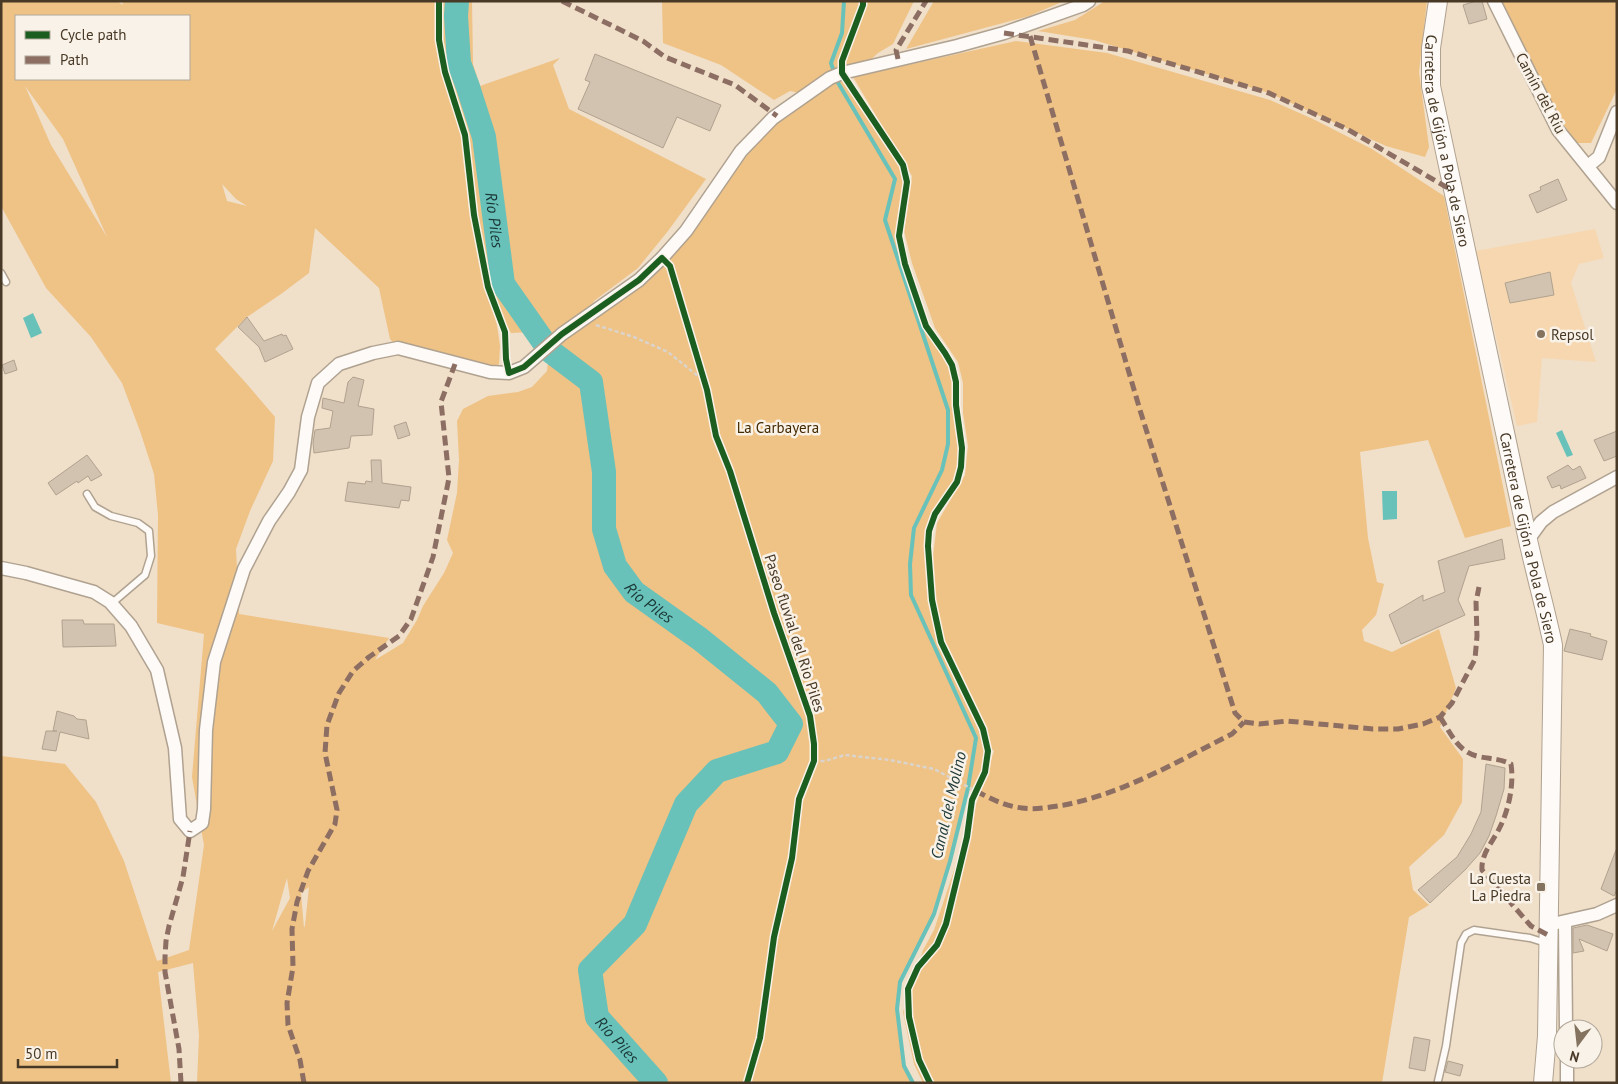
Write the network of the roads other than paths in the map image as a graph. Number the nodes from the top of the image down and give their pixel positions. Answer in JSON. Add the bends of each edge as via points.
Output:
{"nodes":[{"id":1,"x":1089,"y":1,"type":"edge"},
{"id":2,"x":1438,"y":1,"type":"edge"},
{"id":3,"x":1494,"y":1,"type":"edge"},
{"id":4,"x":1617,"y":112,"type":"edge"},
{"id":5,"x":1588,"y":166,"type":"junction"},
{"id":6,"x":1617,"y":203,"type":"edge"},
{"id":7,"x":1,"y":272,"type":"edge"},
{"id":8,"x":6,"y":282,"type":"dead end"},
{"id":9,"x":1617,"y":477,"type":"edge"},
{"id":10,"x":87,"y":494,"type":"dead end"},
{"id":11,"x":1528,"y":540,"type":"junction"},
{"id":12,"x":1,"y":568,"type":"edge"},
{"id":13,"x":111,"y":604,"type":"junction"},
{"id":14,"x":1617,"y":905,"type":"edge"},
{"id":15,"x":1557,"y":923,"type":"junction"},
{"id":16,"x":1549,"y":944,"type":"junction"},
{"id":17,"x":1565,"y":1019,"type":"edge"},
{"id":18,"x":1567,"y":1069,"type":"edge"},
{"id":19,"x":1438,"y":1081,"type":"dead end"},
{"id":20,"x":1543,"y":1083,"type":"edge"},
{"id":21,"x":1567,"y":1083,"type":"edge"}],
"edges":[{"from":1,"to":13,"type":"street","via":[[1004,33],[833,76],[773,118],[742,151],[686,231],[639,280],[562,334],[524,368],[509,373],[490,372],[398,348],[339,364],[318,383],[308,417],[301,470],[244,569],[214,662],[206,730],[204,809],[202,823],[190,830],[180,819],[176,748],[157,670],[131,626]]},
{"from":2,"to":11,"type":"street","name":"Carretera de Gijón a Pola de Siero","via":[[1431,86]]},
{"from":3,"to":5,"type":"street","name":"Camín del Ríu","via":[[1558,130]]},
{"from":4,"to":5,"type":"street","via":[[1599,157]]},
{"from":5,"to":6,"type":"street","name":"Camín del Ríu"},
{"from":7,"to":8,"type":"lane"},
{"from":9,"to":11,"type":"street","via":[[1553,512]]},
{"from":10,"to":13,"type":"lane","via":[[95,507],[110,516],[138,523],[149,531],[151,556],[145,575]]},
{"from":11,"to":15,"type":"street","name":"Carretera de Gijón a Pola de Siero","via":[[1553,645]]},
{"from":12,"to":13,"type":"street","via":[[94,592]]},
{"from":14,"to":15,"type":"street","via":[[1597,914]]},
{"from":15,"to":16,"type":"street","name":"Carretera de Gijón a Pola de Siero"},
{"from":15,"to":17,"type":"street"},
{"from":16,"to":19,"type":"lane","via":[[1474,930],[1466,934],[1461,944]]},
{"from":16,"to":20,"type":"street","name":"Carretera de Gijón a Pola de Siero","via":[[1548,1036]]},
{"from":18,"to":21,"type":"street"}]}
